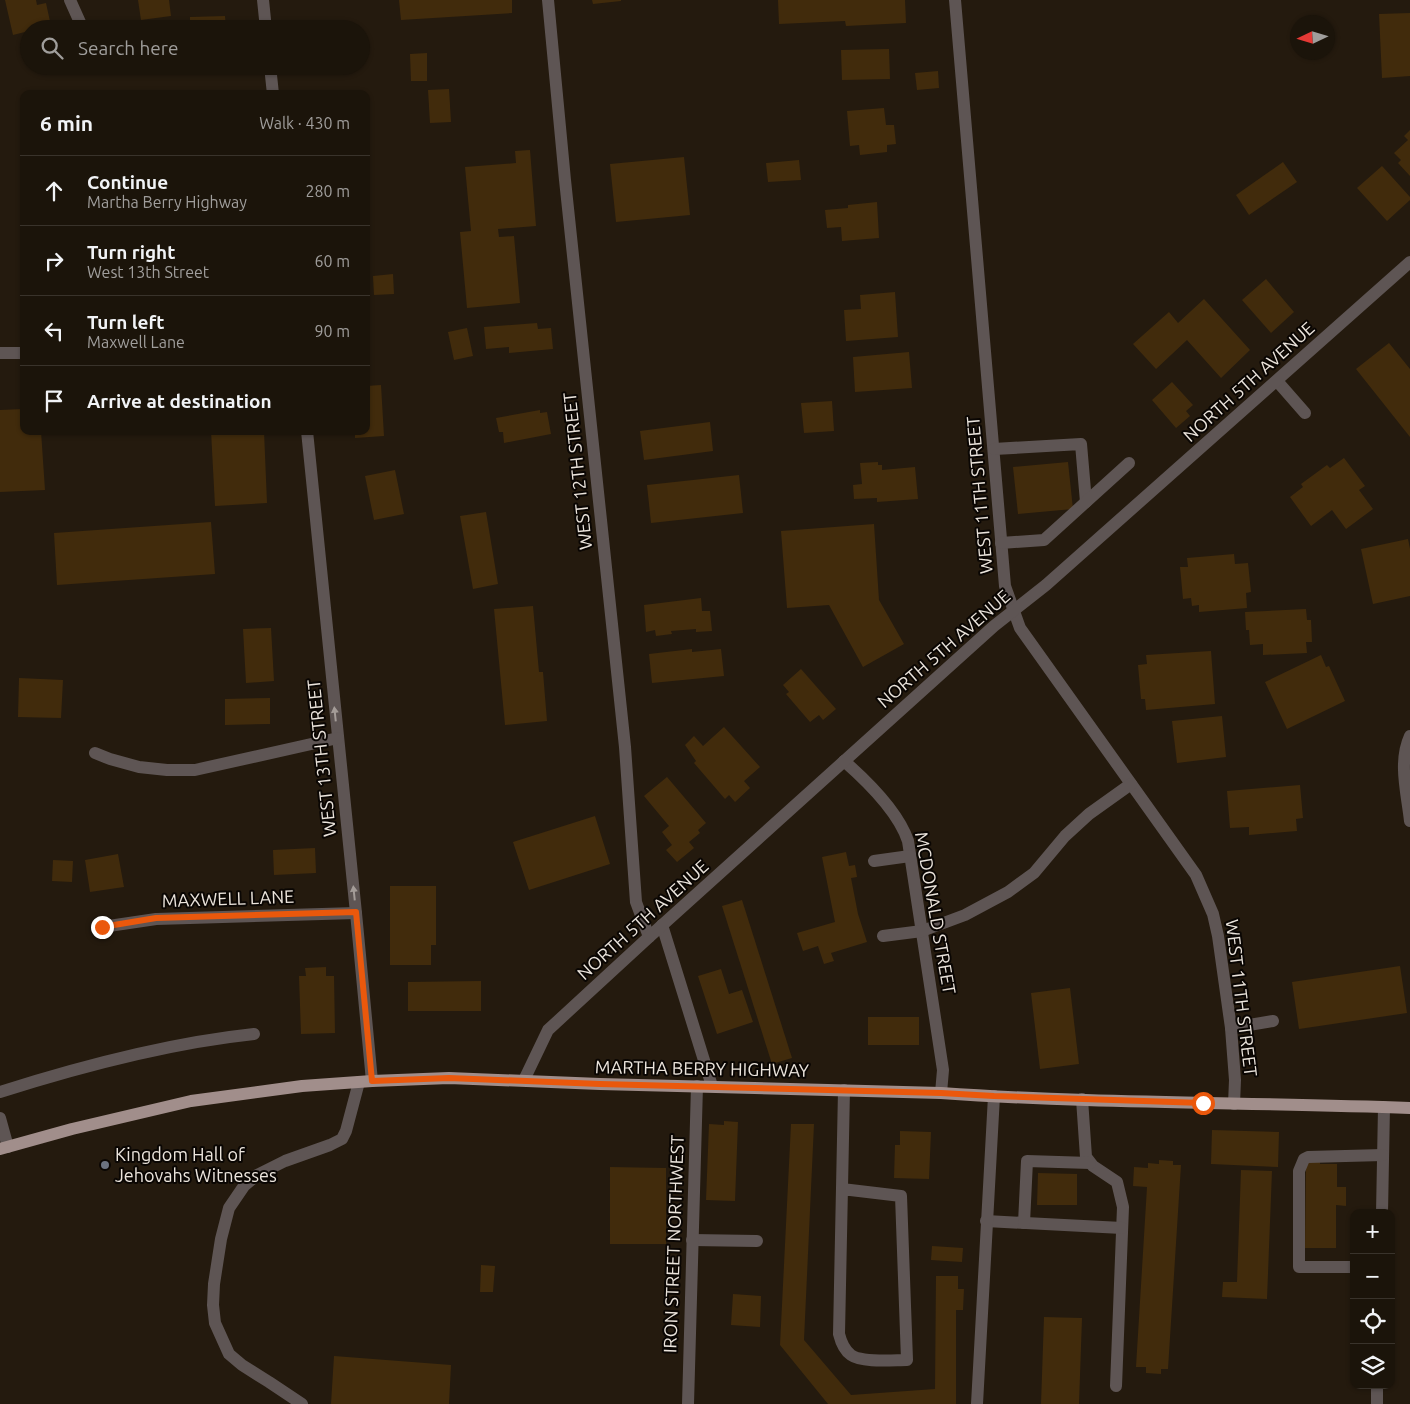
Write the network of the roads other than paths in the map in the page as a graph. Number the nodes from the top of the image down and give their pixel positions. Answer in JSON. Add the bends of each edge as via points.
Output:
{"nodes":[{"id":1,"x":70,"y":0,"type":"edge"},
{"id":2,"x":263,"y":0,"type":"edge"},
{"id":3,"x":548,"y":0,"type":"edge"},
{"id":4,"x":956,"y":0,"type":"edge"},
{"id":5,"x":79,"y":20,"type":"edge"},
{"id":6,"x":265,"y":20,"type":"edge"},
{"id":7,"x":271,"y":75,"type":"edge"},
{"id":8,"x":273,"y":90,"type":"edge"},
{"id":9,"x":1410,"y":262,"type":"edge"},
{"id":10,"x":0,"y":353,"type":"edge"},
{"id":11,"x":20,"y":353,"type":"edge"},
{"id":12,"x":1276,"y":380,"type":"junction"},
{"id":13,"x":1305,"y":413,"type":"dead end"},
{"id":14,"x":307,"y":435,"type":"edge"},
{"id":15,"x":994,"y":450,"type":"junction"},
{"id":16,"x":1130,"y":463,"type":"dead end"},
{"id":17,"x":1086,"y":502,"type":"junction"},
{"id":18,"x":1002,"y":543,"type":"junction"},
{"id":19,"x":1014,"y":610,"type":"junction"},
{"id":20,"x":1410,"y":736,"type":"edge"},
{"id":21,"x":338,"y":738,"type":"junction"},
{"id":22,"x":95,"y":753,"type":"dead end"},
{"id":23,"x":844,"y":761,"type":"junction"},
{"id":24,"x":1131,"y":784,"type":"junction"},
{"id":25,"x":1410,"y":821,"type":"edge"},
{"id":26,"x":910,"y":856,"type":"junction"},
{"id":27,"x":874,"y":861,"type":"dead end"},
{"id":28,"x":356,"y":912,"type":"junction"},
{"id":29,"x":662,"y":925,"type":"junction"},
{"id":30,"x":102,"y":927,"type":"dead end"},
{"id":31,"x":922,"y":931,"type":"junction"},
{"id":32,"x":883,"y":936,"type":"dead end"},
{"id":33,"x":648,"y":937,"type":"junction"},
{"id":34,"x":1273,"y":1021,"type":"dead end"},
{"id":35,"x":1231,"y":1028,"type":"junction"},
{"id":36,"x":254,"y":1034,"type":"dead end"},
{"id":37,"x":524,"y":1080,"type":"junction"},
{"id":38,"x":365,"y":1082,"type":"junction"},
{"id":39,"x":697,"y":1086,"type":"junction"},
{"id":40,"x":712,"y":1086,"type":"junction"},
{"id":41,"x":844,"y":1090,"type":"junction"},
{"id":42,"x":0,"y":1092,"type":"edge"},
{"id":43,"x":941,"y":1093,"type":"junction"},
{"id":44,"x":994,"y":1096,"type":"junction"},
{"id":45,"x":1082,"y":1099,"type":"junction"},
{"id":46,"x":1234,"y":1104,"type":"junction"},
{"id":47,"x":1384,"y":1107,"type":"junction"},
{"id":48,"x":1410,"y":1108,"type":"edge"},
{"id":49,"x":0,"y":1118,"type":"edge"},
{"id":50,"x":4,"y":1148,"type":"edge"},
{"id":51,"x":1383,"y":1156,"type":"junction"},
{"id":52,"x":1090,"y":1163,"type":"junction"},
{"id":53,"x":842,"y":1190,"type":"junction"},
{"id":54,"x":1382,"y":1209,"type":"edge"},
{"id":55,"x":986,"y":1221,"type":"junction"},
{"id":56,"x":1024,"y":1223,"type":"junction"},
{"id":57,"x":1122,"y":1228,"type":"junction"},
{"id":58,"x":692,"y":1240,"type":"junction"},
{"id":59,"x":756,"y":1241,"type":"dead end"},
{"id":60,"x":1350,"y":1267,"type":"edge"},
{"id":61,"x":1116,"y":1386,"type":"dead end"},
{"id":62,"x":1377,"y":1389,"type":"edge"},
{"id":63,"x":302,"y":1404,"type":"edge"},
{"id":64,"x":688,"y":1404,"type":"edge"},
{"id":65,"x":977,"y":1404,"type":"edge"},
{"id":66,"x":1377,"y":1404,"type":"edge"}],
"edges":[{"from":1,"to":5,"type":"street"},
{"from":2,"to":6,"type":"street"},
{"from":3,"to":33,"type":"street","name":"WEST 12TH STREET","via":[[625,747],[636,902]]},
{"from":4,"to":15,"type":"street","name":"WEST 11TH STREET"},
{"from":7,"to":8,"type":"street"},
{"from":9,"to":12,"type":"street","name":"NORTH 5TH AVENUE"},
{"from":10,"to":11,"type":"street"},
{"from":12,"to":13,"type":"street"},
{"from":12,"to":19,"type":"street","name":"NORTH 5TH AVENUE"},
{"from":21,"to":14,"type":"street","name":"WEST 13TH STREET","one_way":true},
{"from":15,"to":17,"type":"street","via":[[1081,444]]},
{"from":15,"to":18,"type":"street","name":"WEST 11TH STREET"},
{"from":16,"to":17,"type":"street"},
{"from":17,"to":18,"type":"street","via":[[1044,540]]},
{"from":18,"to":19,"type":"street","name":"WEST 11TH STREET","via":[[1005,586]]},
{"from":19,"to":23,"type":"street","name":"NORTH 5TH AVENUE"},
{"from":19,"to":24,"type":"street","name":"WEST 11TH STREET","via":[[1020,628]]},
{"from":20,"to":25,"type":"street","via":[[1403,764]]},
{"from":21,"to":22,"type":"street","via":[[195,770],[139,767]]},
{"from":28,"to":21,"type":"street","name":"WEST 13TH STREET","one_way":true},
{"from":23,"to":26,"type":"street","name":"MCDONALD STREET","via":[[864,778],[897,819],[904,830]]},
{"from":23,"to":29,"type":"street","name":"NORTH 5TH AVENUE"},
{"from":24,"to":31,"type":"street","via":[[1090,814],[1034,873],[1008,892],[965,915]]},
{"from":24,"to":35,"type":"street","name":"WEST 11TH STREET","via":[[1196,875],[1214,914]]},
{"from":26,"to":27,"type":"street"},
{"from":26,"to":31,"type":"street","name":"MCDONALD STREET"},
{"from":28,"to":30,"type":"street","name":"MAXWELL LANE","via":[[156,918]]},
{"from":28,"to":38,"type":"street","name":"WEST 13TH STREET"},
{"from":29,"to":33,"type":"street","name":"NORTH 5TH AVENUE"},
{"from":29,"to":40,"type":"street"},
{"from":31,"to":32,"type":"street"},
{"from":31,"to":43,"type":"street","name":"MCDONALD STREET","via":[[943,1070]]},
{"from":33,"to":37,"type":"street","name":"NORTH 5TH AVENUE","via":[[548,1030]]},
{"from":34,"to":35,"type":"street"},
{"from":35,"to":46,"type":"street","name":"WEST 11TH STREET"},
{"from":36,"to":42,"type":"street","via":[[158,1050]]},
{"from":37,"to":38,"type":"main road","name":"MARTHA BERRY HIGHWAY","via":[[449,1078]]},
{"from":37,"to":39,"type":"main road","name":"MARTHA BERRY HIGHWAY"},
{"from":38,"to":50,"type":"main road","name":"MARTHA BERRY HIGHWAY","via":[[302,1086],[191,1101]]},
{"from":38,"to":63,"type":"street","name":"WEST 13TH STREET","via":[[342,1139],[285,1160],[257,1175],[232,1203],[221,1239],[213,1305],[215,1323],[229,1354]]},
{"from":39,"to":40,"type":"main road","name":"MARTHA BERRY HIGHWAY"},
{"from":39,"to":58,"type":"street","name":"IRON STREET NORTHWEST"},
{"from":40,"to":41,"type":"main road","name":"MARTHA BERRY HIGHWAY"},
{"from":41,"to":43,"type":"main road","name":"MARTHA BERRY HIGHWAY"},
{"from":41,"to":53,"type":"street"},
{"from":43,"to":44,"type":"main road","name":"MARTHA BERRY HIGHWAY"},
{"from":44,"to":45,"type":"main road","name":"MARTHA BERRY HIGHWAY"},
{"from":44,"to":55,"type":"street"},
{"from":45,"to":46,"type":"main road","name":"MARTHA BERRY HIGHWAY"},
{"from":45,"to":52,"type":"street","via":[[1086,1157]]},
{"from":46,"to":47,"type":"main road","name":"MARTHA BERRY HIGHWAY"},
{"from":47,"to":48,"type":"main road","name":"MARTHA BERRY HIGHWAY"},
{"from":47,"to":51,"type":"street"},
{"from":49,"to":50,"type":"street"},
{"from":51,"to":54,"type":"street"},
{"from":51,"to":60,"type":"street","via":[[1308,1157],[1299,1171],[1299,1267]]},
{"from":52,"to":56,"type":"street","via":[[1027,1161]]},
{"from":52,"to":57,"type":"street","via":[[1117,1182],[1123,1207]]},
{"from":53,"to":53,"type":"street","via":[[839,1334],[842,1345],[851,1356],[907,1360],[900,1196]]},
{"from":55,"to":56,"type":"street"},
{"from":55,"to":65,"type":"street"},
{"from":56,"to":57,"type":"street"},
{"from":57,"to":61,"type":"street"},
{"from":58,"to":59,"type":"street"},
{"from":58,"to":64,"type":"street","name":"IRON STREET NORTHWEST"},
{"from":62,"to":66,"type":"street"}]}
